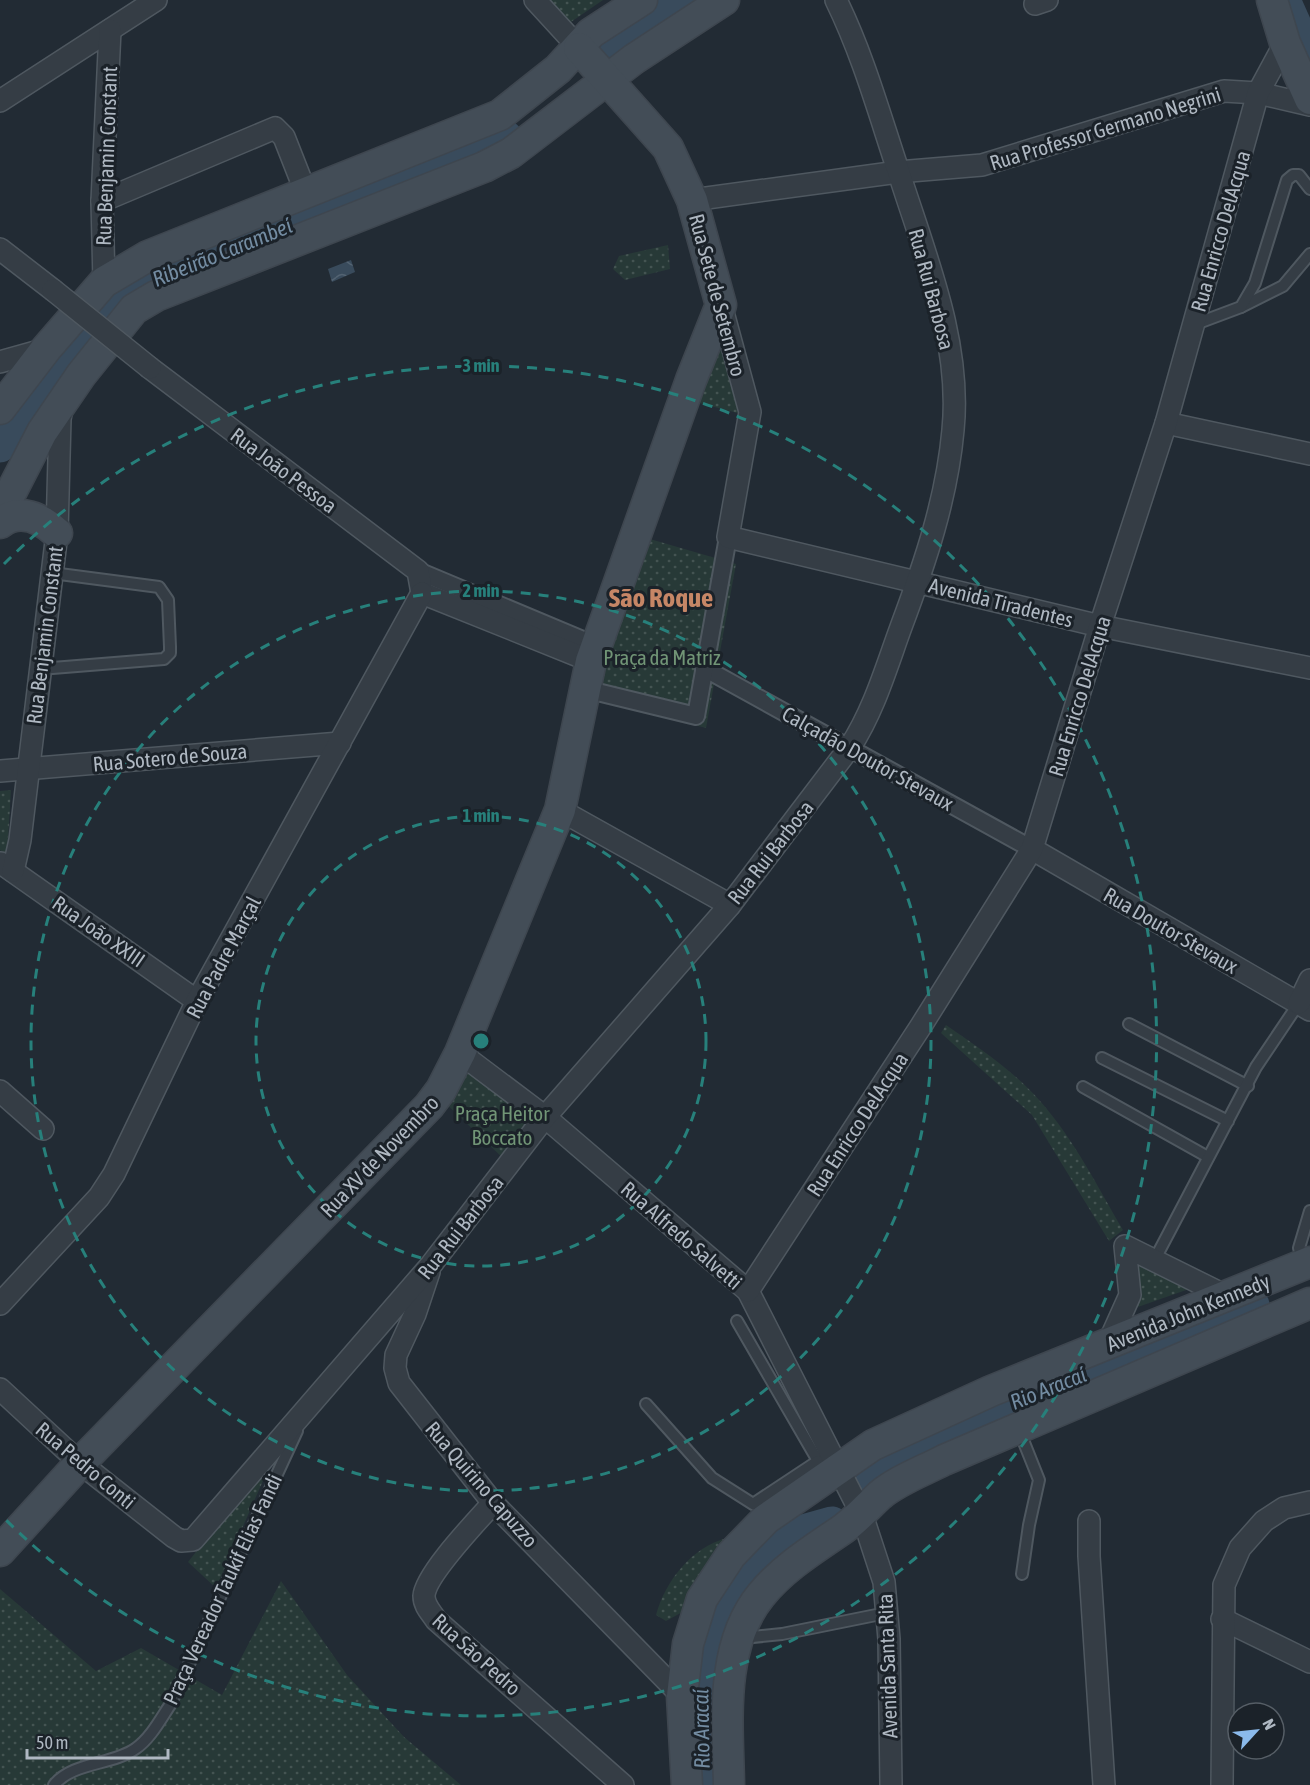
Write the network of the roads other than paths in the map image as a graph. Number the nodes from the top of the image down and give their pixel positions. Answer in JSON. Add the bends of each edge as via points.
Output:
{"nodes":[{"id":1,"x":156,"y":0,"type":"edge"},
{"id":2,"x":535,"y":0,"type":"edge"},
{"id":3,"x":642,"y":0,"type":"edge"},
{"id":4,"x":724,"y":0,"type":"edge"},
{"id":5,"x":836,"y":0,"type":"edge"},
{"id":6,"x":1272,"y":0,"type":"edge"},
{"id":7,"x":110,"y":30,"type":"junction"},
{"id":8,"x":1285,"y":44,"type":"junction"},
{"id":9,"x":579,"y":48,"type":"junction"},
{"id":10,"x":606,"y":81,"type":"junction"},
{"id":11,"x":1258,"y":93,"type":"junction"},
{"id":12,"x":1310,"y":99,"type":"edge"},
{"id":13,"x":0,"y":101,"type":"edge"},
{"id":14,"x":1310,"y":105,"type":"edge"},
{"id":15,"x":898,"y":172,"type":"junction"},
{"id":16,"x":1310,"y":189,"type":"edge"},
{"id":17,"x":306,"y":193,"type":"junction"},
{"id":18,"x":692,"y":200,"type":"junction"},
{"id":19,"x":102,"y":201,"type":"junction"},
{"id":20,"x":0,"y":249,"type":"edge"},
{"id":21,"x":1310,"y":254,"type":"edge"},
{"id":22,"x":104,"y":282,"type":"junction"},
{"id":23,"x":721,"y":305,"type":"junction"},
{"id":24,"x":1241,"y":307,"type":"junction"},
{"id":25,"x":1193,"y":326,"type":"junction"},
{"id":26,"x":46,"y":349,"type":"junction"},
{"id":27,"x":0,"y":362,"type":"edge"},
{"id":28,"x":65,"y":398,"type":"junction"},
{"id":29,"x":0,"y":409,"type":"edge"},
{"id":30,"x":1166,"y":423,"type":"junction"},
{"id":31,"x":1310,"y":454,"type":"edge"},
{"id":32,"x":0,"y":513,"type":"edge"},
{"id":33,"x":0,"y":523,"type":"edge"},
{"id":34,"x":57,"y":533,"type":"junction"},
{"id":35,"x":728,"y":537,"type":"junction"},
{"id":36,"x":418,"y":571,"type":"junction"},
{"id":37,"x":52,"y":573,"type":"junction"},
{"id":38,"x":918,"y":582,"type":"junction"},
{"id":39,"x":423,"y":592,"type":"junction"},
{"id":40,"x":1100,"y":626,"type":"junction"},
{"id":41,"x":591,"y":666,"type":"junction"},
{"id":42,"x":704,"y":668,"type":"junction"},
{"id":43,"x":1310,"y":668,"type":"edge"},
{"id":44,"x":40,"y":669,"type":"junction"},
{"id":45,"x":340,"y":742,"type":"junction"},
{"id":46,"x":850,"y":747,"type":"junction"},
{"id":47,"x":27,"y":769,"type":"junction"},
{"id":48,"x":0,"y":771,"type":"edge"},
{"id":49,"x":560,"y":810,"type":"junction"},
{"id":50,"x":1032,"y":849,"type":"junction"},
{"id":51,"x":6,"y":867,"type":"edge"},
{"id":52,"x":730,"y":905,"type":"junction"},
{"id":53,"x":1310,"y":980,"type":"edge"},
{"id":54,"x":197,"y":1001,"type":"junction"},
{"id":55,"x":1304,"y":1006,"type":"edge"},
{"id":56,"x":1129,"y":1024,"type":"dead end"},
{"id":57,"x":460,"y":1053,"type":"junction"},
{"id":58,"x":1102,"y":1058,"type":"dead end"},
{"id":59,"x":1248,"y":1086,"type":"junction"},
{"id":60,"x":1083,"y":1087,"type":"dead end"},
{"id":61,"x":0,"y":1091,"type":"edge"},
{"id":62,"x":545,"y":1117,"type":"junction"},
{"id":63,"x":1228,"y":1121,"type":"junction"},
{"id":64,"x":43,"y":1129,"type":"dead end"},
{"id":65,"x":1208,"y":1157,"type":"junction"},
{"id":66,"x":1310,"y":1211,"type":"edge"},
{"id":67,"x":1155,"y":1259,"type":"junction"},
{"id":68,"x":1307,"y":1263,"type":"edge"},
{"id":69,"x":430,"y":1265,"type":"junction"},
{"id":70,"x":1269,"y":1279,"type":"junction"},
{"id":71,"x":748,"y":1291,"type":"junction"},
{"id":72,"x":1226,"y":1296,"type":"junction"},
{"id":73,"x":0,"y":1304,"type":"edge"},
{"id":74,"x":1297,"y":1309,"type":"edge"},
{"id":75,"x":737,"y":1321,"type":"dead end"},
{"id":76,"x":1107,"y":1344,"type":"junction"},
{"id":77,"x":0,"y":1389,"type":"edge"},
{"id":78,"x":646,"y":1404,"type":"dead end"},
{"id":79,"x":309,"y":1407,"type":"junction"},
{"id":80,"x":1018,"y":1429,"type":"junction"},
{"id":81,"x":80,"y":1463,"type":"junction"},
{"id":82,"x":832,"y":1471,"type":"junction"},
{"id":83,"x":1310,"y":1502,"type":"edge"},
{"id":84,"x":493,"y":1503,"type":"junction"},
{"id":85,"x":860,"y":1512,"type":"junction"},
{"id":86,"x":1089,"y":1521,"type":"dead end"},
{"id":87,"x":174,"y":1538,"type":"joint"},
{"id":88,"x":0,"y":1551,"type":"edge"},
{"id":89,"x":1022,"y":1575,"type":"dead end"},
{"id":90,"x":886,"y":1613,"type":"junction"},
{"id":91,"x":1222,"y":1619,"type":"junction"},
{"id":92,"x":740,"y":1638,"type":"junction"},
{"id":93,"x":1310,"y":1662,"type":"edge"},
{"id":94,"x":682,"y":1696,"type":"junction"},
{"id":95,"x":54,"y":1785,"type":"edge"},
{"id":96,"x":623,"y":1785,"type":"edge"},
{"id":97,"x":687,"y":1785,"type":"edge"},
{"id":98,"x":729,"y":1785,"type":"edge"},
{"id":99,"x":891,"y":1785,"type":"edge"},
{"id":100,"x":1104,"y":1785,"type":"edge"},
{"id":101,"x":1222,"y":1785,"type":"edge"}],
"edges":[{"from":1,"to":7,"type":"street"},
{"from":2,"to":9,"type":"street"},
{"from":3,"to":9,"type":"main road","via":[[603,24]]},
{"from":4,"to":10,"type":"main road"},
{"from":5,"to":15,"type":"street","name":"Rua Rui Barbosa","via":[[856,41]]},
{"from":6,"to":8,"type":"main road"},
{"from":7,"to":13,"type":"street"},
{"from":7,"to":19,"type":"street","name":"Rua Benjamin Constant"},
{"from":8,"to":11,"type":"street","name":"Rua Enricco DelAcqua"},
{"from":8,"to":12,"type":"main road"},
{"from":9,"to":10,"type":"main road","name":"Rua Sete de Setembro"},
{"from":9,"to":17,"type":"main road","via":[[500,115]]},
{"from":10,"to":18,"type":"main road","name":"Rua Sete de Setembro","via":[[668,148]]},
{"from":10,"to":28,"type":"main road","via":[[511,153],[484,167],[156,296],[134,309]]},
{"from":11,"to":14,"type":"street","name":"Rua Professor Germano Negrini"},
{"from":11,"to":15,"type":"street","name":"Rua Professor Germano Negrini","via":[[1224,91],[1193,99],[982,165]]},
{"from":11,"to":25,"type":"street","name":"Rua Enricco DelAcqua"},
{"from":15,"to":18,"type":"street","name":"Rua Professor Germano Negrini"},
{"from":15,"to":38,"type":"street","name":"Rua Rui Barbosa","via":[[938,295],[953,373],[954,429],[945,491]]},
{"from":16,"to":24,"type":"lane","via":[[1299,175],[1287,180],[1255,283]]},
{"from":17,"to":19,"type":"street","via":[[284,137],[275,128]]},
{"from":17,"to":22,"type":"main road","via":[[148,255]]},
{"from":18,"to":23,"type":"main road","name":"Rua Sete de Setembro"},
{"from":19,"to":22,"type":"street","name":"Rua Benjamin Constant"},
{"from":20,"to":36,"type":"street","name":"Rua João Pessoa","bridge":true},
{"from":21,"to":24,"type":"lane","via":[[1283,286]]},
{"from":22,"to":26,"type":"main road"},
{"from":23,"to":35,"type":"street","name":"Rua Sete de Setembro","via":[[750,412]]},
{"from":23,"to":41,"type":"main road","name":"Rua XV de Novembro"},
{"from":24,"to":25,"type":"lane"},
{"from":25,"to":30,"type":"street","name":"Rua Enricco DelAcqua"},
{"from":26,"to":27,"type":"street"},
{"from":26,"to":29,"type":"main road"},
{"from":28,"to":32,"type":"main road","via":[[42,432]]},
{"from":28,"to":34,"type":"street","name":"Rua Benjamin Constant","via":[[60,419]]},
{"from":30,"to":31,"type":"street"},
{"from":30,"to":40,"type":"street","name":"Rua Enricco DelAcqua"},
{"from":33,"to":34,"type":"main road","via":[[25,514],[43,520]]},
{"from":34,"to":37,"type":"street","name":"Rua Benjamin Constant"},
{"from":35,"to":38,"type":"street","name":"Avenida Tiradentes"},
{"from":35,"to":42,"type":"street"},
{"from":36,"to":39,"type":"street"},
{"from":36,"to":41,"type":"street","name":"Rua João Pessoa"},
{"from":37,"to":44,"type":"street","name":"Rua Benjamin Constant"},
{"from":37,"to":44,"type":"lane","via":[[159,587],[168,600],[171,646],[164,659]]},
{"from":38,"to":40,"type":"street","name":"Avenida Tiradentes"},
{"from":38,"to":46,"type":"street","name":"Rua Rui Barbosa","via":[[866,722]]},
{"from":39,"to":41,"type":"street"},
{"from":39,"to":45,"type":"street","name":"Rua Padre Marçal"},
{"from":40,"to":43,"type":"street","name":"Avenida Tiradentes"},
{"from":40,"to":50,"type":"street","name":"Rua Enricco DelAcqua"},
{"from":41,"to":42,"type":"street","via":[[696,716]]},
{"from":41,"to":49,"type":"main road","name":"Rua XV de Novembro"},
{"from":42,"to":46,"type":"street","name":"Calçadão Doutor Stevaux"},
{"from":44,"to":47,"type":"street","name":"Rua Benjamin Constant"},
{"from":45,"to":47,"type":"street","name":"Rua Sotero de Souza"},
{"from":45,"to":54,"type":"street","name":"Rua Padre Marçal"},
{"from":46,"to":50,"type":"street","name":"Calçadão Doutor Stevaux"},
{"from":46,"to":52,"type":"street","name":"Rua Rui Barbosa"},
{"from":47,"to":48,"type":"street","name":"Rua Sotero de Souza"},
{"from":47,"to":51,"type":"street","name":"Rua Benjamin Constant","via":[[20,840]]},
{"from":49,"to":52,"type":"street"},
{"from":49,"to":57,"type":"main road","name":"Rua XV de Novembro"},
{"from":50,"to":55,"type":"street","name":"Rua Doutor Stevaux"},
{"from":50,"to":71,"type":"street","name":"Rua Enricco DelAcqua"},
{"from":51,"to":54,"type":"street","name":"Rua João XXIII"},
{"from":52,"to":62,"type":"street","name":"Rua Rui Barbosa"},
{"from":53,"to":55,"type":"street"},
{"from":54,"to":73,"type":"street","name":"Rua Padre Marçal","via":[[114,1174],[99,1197]]},
{"from":55,"to":59,"type":"lane","via":[[1256,1067]]},
{"from":56,"to":59,"type":"lane"},
{"from":57,"to":62,"type":"street","name":"Rua Alfredo Salvetti"},
{"from":57,"to":81,"type":"main road","name":"Rua XV de Novembro","via":[[429,1106]]},
{"from":58,"to":63,"type":"lane"},
{"from":59,"to":63,"type":"lane"},
{"from":60,"to":65,"type":"lane"},
{"from":61,"to":64,"type":"street"},
{"from":62,"to":69,"type":"street","name":"Rua Rui Barbosa"},
{"from":62,"to":71,"type":"street","name":"Rua Alfredo Salvetti"},
{"from":63,"to":65,"type":"lane"},
{"from":65,"to":67,"type":"lane"},
{"from":66,"to":68,"type":"lane","via":[[1299,1248]]},
{"from":67,"to":72,"type":"street"},
{"from":67,"to":76,"type":"street","via":[[1125,1246],[1130,1295]]},
{"from":68,"to":70,"type":"main road","name":"Avenida John Kennedy"},
{"from":69,"to":79,"type":"street","name":"Rua Rui Barbosa"},
{"from":69,"to":84,"type":"street","name":"Rua Quirino Capuzzo","via":[[415,1314],[396,1355],[395,1368],[407,1395]]},
{"from":70,"to":72,"type":"main road","name":"Avenida John Kennedy"},
{"from":70,"to":74,"type":"main road"},
{"from":71,"to":82,"type":"street","name":"Rua Alfredo Salvetti"},
{"from":72,"to":76,"type":"main road","name":"Avenida John Kennedy"},
{"from":74,"to":80,"type":"main road","name":"Avenida John Kennedy"},
{"from":75,"to":82,"type":"lane"},
{"from":76,"to":82,"type":"main road","name":"Avenida John Kennedy","via":[[873,1445]]},
{"from":77,"to":81,"type":"street","name":"Rua Pedro Conti"},
{"from":78,"to":82,"type":"lane","via":[[712,1478],[753,1504]]},
{"from":79,"to":87,"type":"street","name":"Rua Rui Barbosa","via":[[197,1536],[188,1541]]},
{"from":79,"to":95,"type":"lane","name":"Praça Vereador Taukif Elias Fandi","via":[[170,1705],[134,1751],[68,1773]]},
{"from":80,"to":85,"type":"main road","name":"Avenida John Kennedy","via":[[905,1480]]},
{"from":80,"to":89,"type":"lane","via":[[1039,1479]]},
{"from":81,"to":87,"type":"street","name":"Rua Pedro Conti"},
{"from":81,"to":88,"type":"main road","name":"Rua XV de Novembro"},
{"from":82,"to":85,"type":"street","name":"Rua Alfredo Salvetti"},
{"from":82,"to":94,"type":"main road","name":"Avenida John Kennedy","via":[[766,1519],[731,1555],[702,1599],[688,1644]]},
{"from":83,"to":91,"type":"street","via":[[1284,1508],[1264,1521],[1240,1548],[1224,1585]]},
{"from":84,"to":94,"type":"street","name":"Rua Quirino Capuzzo"},
{"from":84,"to":96,"type":"street","name":"Rua São Pedro","via":[[430,1578],[424,1595],[426,1606],[436,1620]]},
{"from":85,"to":90,"type":"street","name":"Avenida Santa Rita","via":[[884,1582]]},
{"from":85,"to":92,"type":"main road","name":"Avenida John Kennedy","via":[[791,1564],[760,1596]]},
{"from":86,"to":100,"type":"street"},
{"from":90,"to":92,"type":"lane","via":[[782,1634]]},
{"from":90,"to":99,"type":"street","name":"Avenida Santa Rita"},
{"from":91,"to":93,"type":"street"},
{"from":91,"to":101,"type":"street"},
{"from":92,"to":98,"type":"main road","name":"Avenida John Kennedy","via":[[729,1678]]},
{"from":94,"to":97,"type":"main road","name":"Avenida John Kennedy"}]}
